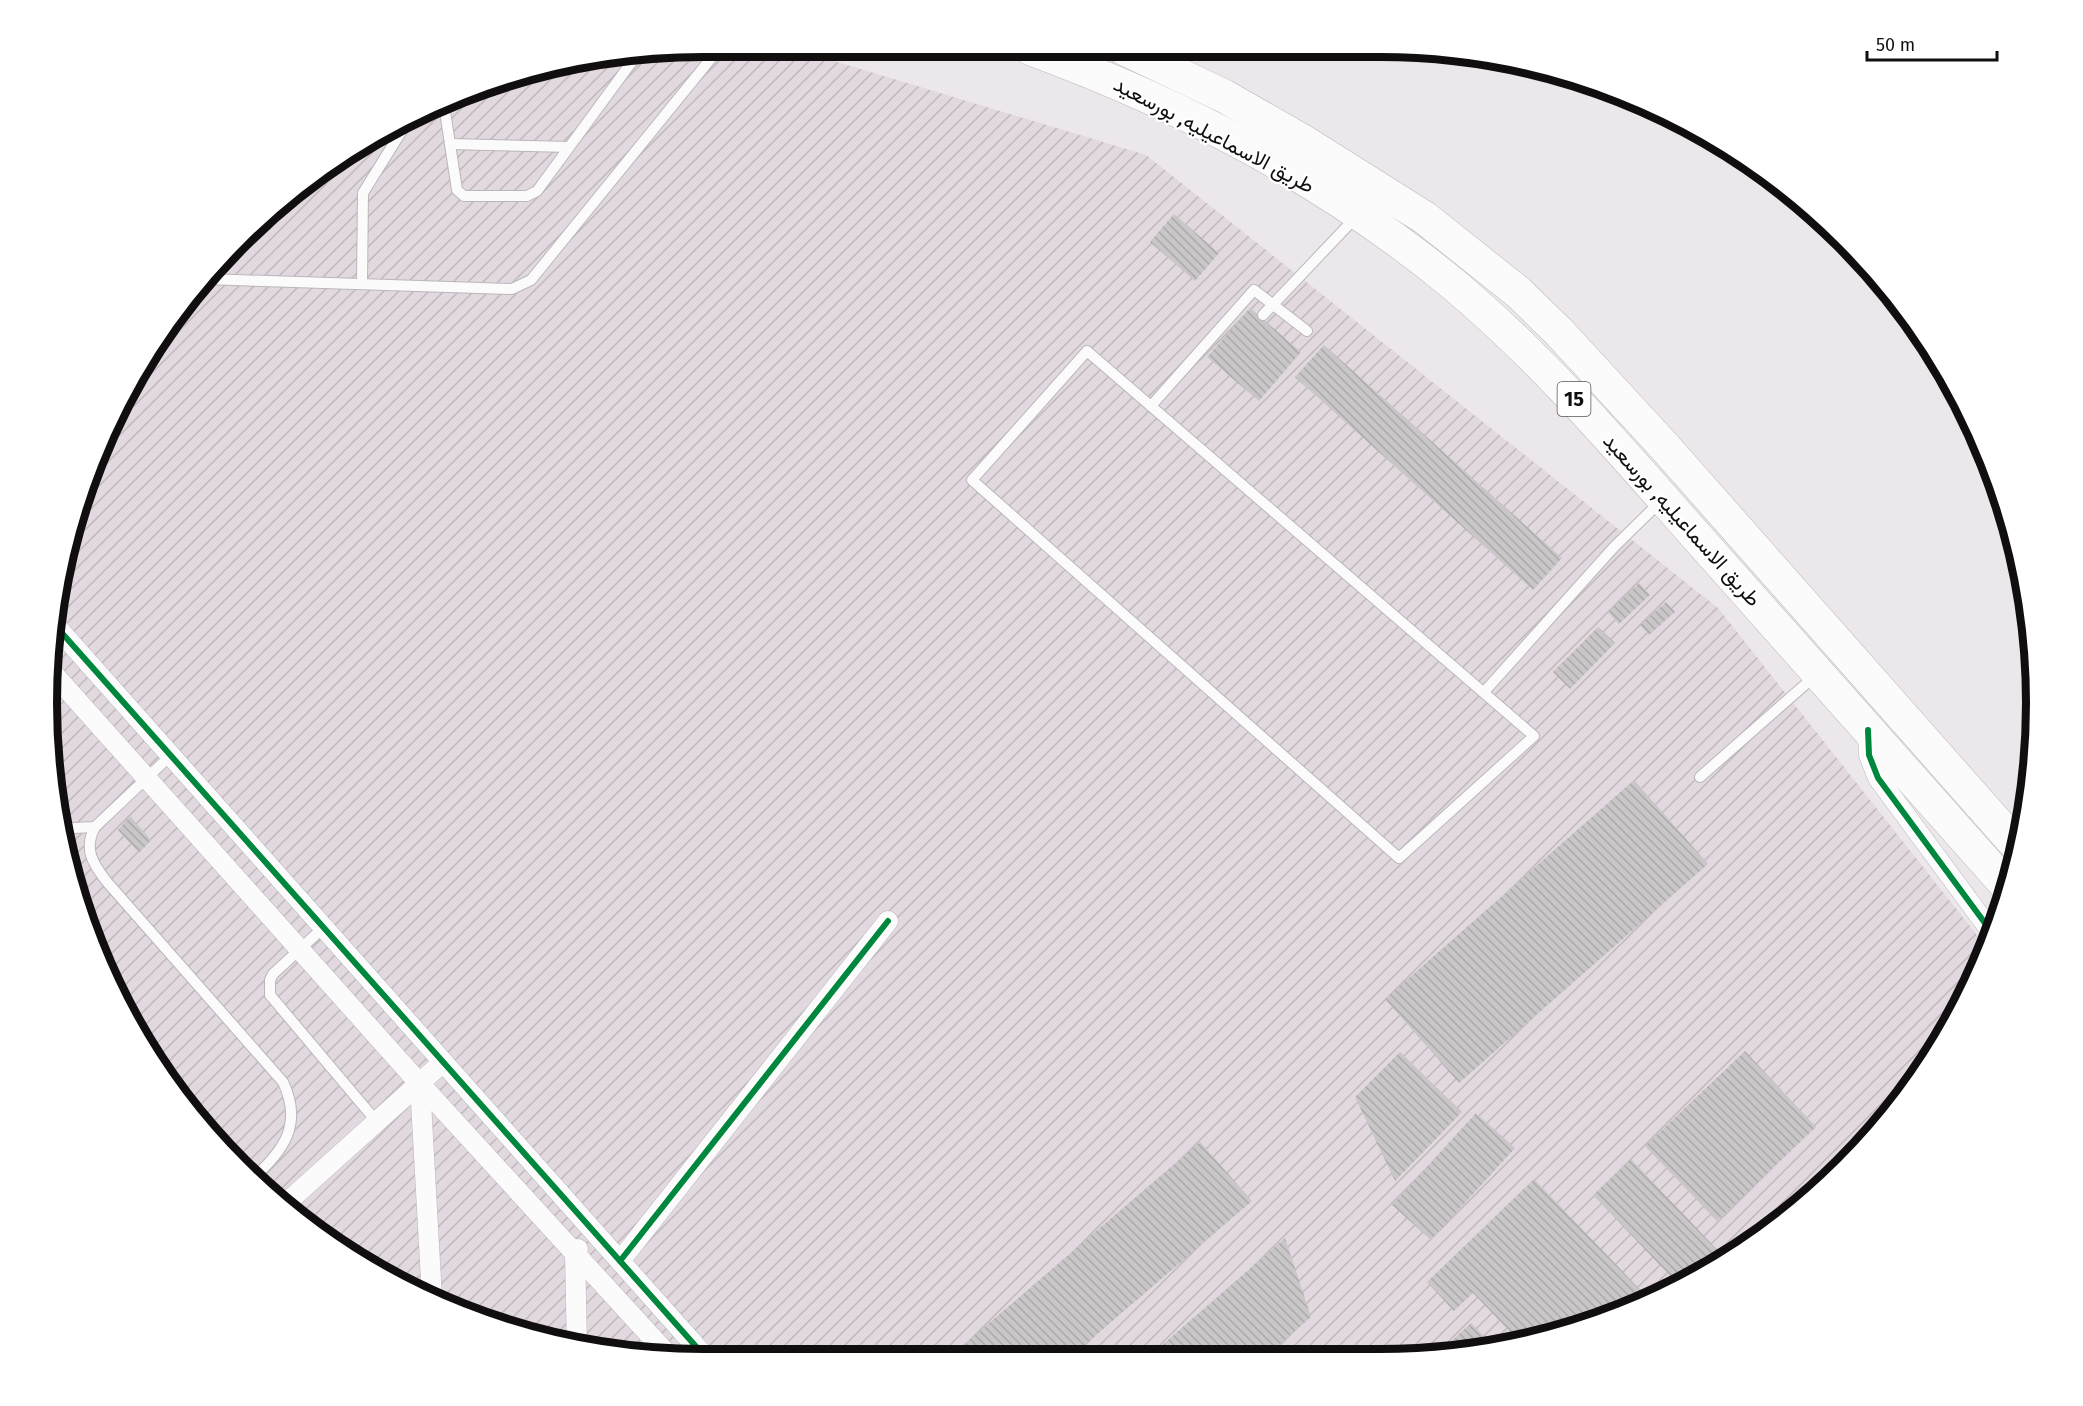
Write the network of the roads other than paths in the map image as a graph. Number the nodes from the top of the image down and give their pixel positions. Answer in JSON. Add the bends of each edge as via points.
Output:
{"nodes":[{"id":1,"x":712,"y":57,"type":"edge"},
{"id":2,"x":1051,"y":57,"type":"edge"},
{"id":3,"x":1142,"y":57,"type":"edge"},
{"id":4,"x":632,"y":61,"type":"edge"},
{"id":5,"x":445,"y":111,"type":"edge"},
{"id":6,"x":400,"y":133,"type":"edge"},
{"id":7,"x":450,"y":144,"type":"junction"},
{"id":8,"x":570,"y":147,"type":"junction"},
{"id":9,"x":1359,"y":215,"type":"junction"},
{"id":10,"x":215,"y":279,"type":"edge"},
{"id":11,"x":362,"y":283,"type":"junction"},
{"id":12,"x":1272,"y":304,"type":"junction"},
{"id":13,"x":1263,"y":315,"type":"dead end"},
{"id":14,"x":1307,"y":331,"type":"dead end"},
{"id":15,"x":1150,"y":406,"type":"junction"},
{"id":16,"x":1664,"y":446,"type":"junction"},
{"id":17,"x":1637,"y":469,"type":"junction"},
{"id":18,"x":1711,"y":499,"type":"junction"},
{"id":19,"x":1674,"y":510,"type":"junction"},
{"id":20,"x":61,"y":633,"type":"edge"},
{"id":21,"x":1818,"y":673,"type":"junction"},
{"id":22,"x":58,"y":679,"type":"edge"},
{"id":23,"x":1484,"y":692,"type":"junction"},
{"id":24,"x":1868,"y":729,"type":"junction"},
{"id":25,"x":170,"y":756,"type":"junction"},
{"id":26,"x":1700,"y":777,"type":"dead end"},
{"id":27,"x":145,"y":778,"type":"junction"},
{"id":28,"x":69,"y":827,"type":"edge"},
{"id":29,"x":95,"y":827,"type":"junction"},
{"id":30,"x":2011,"y":839,"type":"edge"},
{"id":31,"x":2001,"y":879,"type":"edge"},
{"id":32,"x":888,"y":921,"type":"dead end"},
{"id":33,"x":1987,"y":925,"type":"edge"},
{"id":34,"x":323,"y":928,"type":"junction"},
{"id":35,"x":299,"y":950,"type":"junction"},
{"id":36,"x":442,"y":1063,"type":"junction"},
{"id":37,"x":420,"y":1084,"type":"junction"},
{"id":38,"x":377,"y":1122,"type":"junction"},
{"id":39,"x":259,"y":1172,"type":"edge"},
{"id":40,"x":290,"y":1199,"type":"edge"},
{"id":41,"x":595,"y":1233,"type":"junction"},
{"id":42,"x":575,"y":1251,"type":"junction"},
{"id":43,"x":620,"y":1261,"type":"junction"},
{"id":44,"x":431,"y":1289,"type":"edge"},
{"id":45,"x":577,"y":1337,"type":"edge"},
{"id":46,"x":662,"y":1348,"type":"edge"},
{"id":47,"x":699,"y":1349,"type":"edge"}],
"edges":[{"from":1,"to":11,"type":"lane","via":[[531,280],[512,289]]},
{"from":2,"to":9,"type":"highway","name":"طريق الاسماعيليه, بورسعيد","number":"15","via":[[1187,116]]},
{"from":3,"to":16,"type":"highway","name":"طريق الاسماعيليه, بورسعيد","number":"15","via":[[1224,96],[1425,218],[1473,254],[1551,324]]},
{"from":4,"to":8,"type":"lane"},
{"from":5,"to":7,"type":"lane"},
{"from":6,"to":11,"type":"lane","via":[[363,193]]},
{"from":7,"to":8,"type":"lane"},
{"from":7,"to":8,"type":"lane","via":[[457,190],[464,196],[527,196],[537,191]]},
{"from":9,"to":12,"type":"lane"},
{"from":9,"to":17,"type":"highway","name":"طريق الاسماعيليه, بورسعيد","number":"15","via":[[1451,282],[1494,319],[1575,399]]},
{"from":10,"to":11,"type":"lane"},
{"from":12,"to":13,"type":"lane"},
{"from":12,"to":14,"type":"lane"},
{"from":12,"to":15,"type":"lane","via":[[1254,290]]},
{"from":15,"to":23,"type":"lane"},
{"from":15,"to":23,"type":"lane","via":[[1087,351],[972,480],[1399,858],[1534,736]]},
{"from":16,"to":17,"type":"highway","via":[[1656,458]]},
{"from":16,"to":18,"type":"highway","name":"طريق الاسماعيليه, بورسعيد","number":"15"},
{"from":17,"to":19,"type":"highway","name":"طريق الاسماعيليه, بورسعيد","number":"15"},
{"from":18,"to":19,"type":"highway","via":[[1692,510]]},
{"from":18,"to":30,"type":"highway","name":"طريق الاسماعيليه, بورسعيد","number":"15"},
{"from":19,"to":21,"type":"highway","name":"طريق الاسماعيليه, بورسعيد","number":"15"},
{"from":19,"to":23,"type":"lane","via":[[1614,547]]},
{"from":20,"to":25,"type":"street"},
{"from":21,"to":24,"type":"highway","name":"طريق الاسماعيليه, بورسعيد","number":"15"},
{"from":21,"to":26,"type":"lane"},
{"from":22,"to":27,"type":"street"},
{"from":24,"to":31,"type":"highway","name":"طريق الاسماعيليه, بورسعيد","number":"15"},
{"from":24,"to":33,"type":"street","via":[[1869,754],[1878,778]]},
{"from":25,"to":27,"type":"lane"},
{"from":25,"to":34,"type":"street"},
{"from":27,"to":29,"type":"lane"},
{"from":27,"to":35,"type":"street"},
{"from":28,"to":29,"type":"lane"},
{"from":29,"to":39,"type":"lane","via":[[88,839],[94,865],[284,1082],[290,1096],[291,1127],[282,1149]]},
{"from":32,"to":43,"type":"street"},
{"from":34,"to":35,"type":"lane"},
{"from":34,"to":36,"type":"street"},
{"from":35,"to":37,"type":"street"},
{"from":35,"to":38,"type":"lane","via":[[270,980],[271,999]]},
{"from":36,"to":37,"type":"street"},
{"from":36,"to":41,"type":"street"},
{"from":37,"to":38,"type":"street"},
{"from":37,"to":42,"type":"street"},
{"from":37,"to":44,"type":"street"},
{"from":38,"to":40,"type":"street"},
{"from":41,"to":42,"type":"street"},
{"from":41,"to":43,"type":"street"},
{"from":42,"to":45,"type":"street"},
{"from":42,"to":46,"type":"street"},
{"from":43,"to":47,"type":"street"}]}
